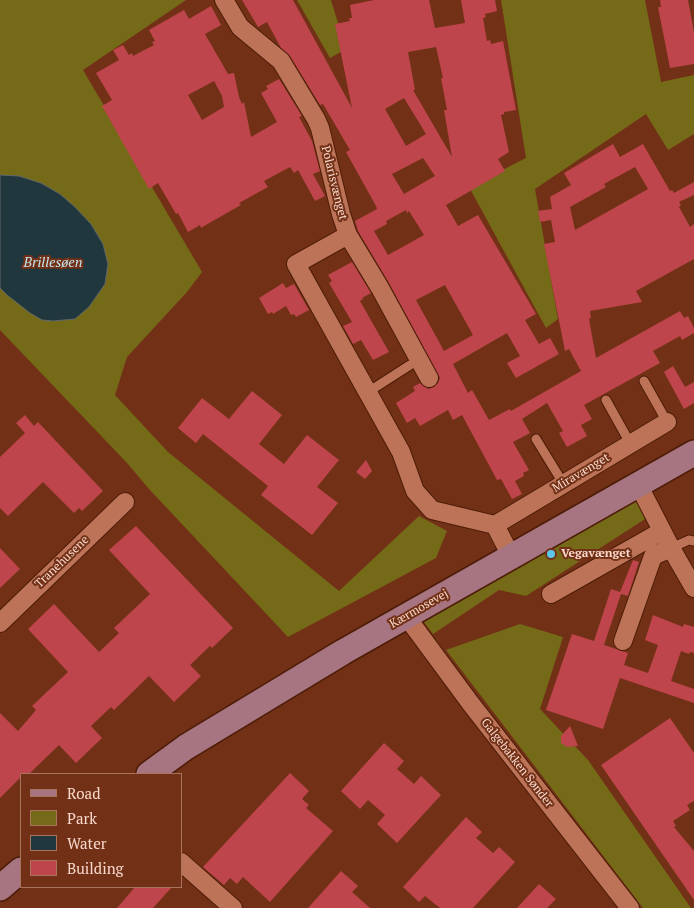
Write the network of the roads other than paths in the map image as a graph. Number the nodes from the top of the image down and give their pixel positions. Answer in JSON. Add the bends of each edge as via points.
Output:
{"nodes":[{"id":1,"x":224,"y":0,"type":"edge"},
{"id":2,"x":348,"y":235,"type":"junction"},
{"id":3,"x":410,"y":365,"type":"dead end"},
{"id":4,"x":429,"y":378,"type":"dead end"},
{"id":5,"x":644,"y":381,"type":"dead end"},
{"id":6,"x":368,"y":392,"type":"junction"},
{"id":7,"x":606,"y":400,"type":"dead end"},
{"id":8,"x":667,"y":422,"type":"joint"},
{"id":9,"x":536,"y":439,"type":"dead end"},
{"id":10,"x":630,"y":444,"type":"junction"},
{"id":11,"x":694,"y":453,"type":"edge"},
{"id":12,"x":563,"y":483,"type":"junction"},
{"id":13,"x":638,"y":484,"type":"junction"},
{"id":14,"x":125,"y":502,"type":"dead end"},
{"id":15,"x":495,"y":525,"type":"junction"},
{"id":16,"x":662,"y":531,"type":"junction"},
{"id":17,"x":694,"y":541,"type":"edge"},
{"id":18,"x":670,"y":548,"type":"junction"},
{"id":19,"x":511,"y":556,"type":"junction"},
{"id":20,"x":694,"y":588,"type":"edge"},
{"id":21,"x":551,"y":594,"type":"dead end"},
{"id":22,"x":406,"y":616,"type":"junction"},
{"id":23,"x":0,"y":623,"type":"edge"},
{"id":24,"x":623,"y":641,"type":"dead end"},
{"id":25,"x":150,"y":773,"type":"edge"},
{"id":26,"x":182,"y":863,"type":"edge"},
{"id":27,"x":20,"y":871,"type":"edge"},
{"id":28,"x":0,"y":888,"type":"edge"},
{"id":29,"x":233,"y":908,"type":"edge"},
{"id":30,"x":630,"y":908,"type":"edge"}],
"edges":[{"from":1,"to":2,"type":"street","name":"Polarisvænget","via":[[240,27],[281,61],[316,119]]},
{"from":2,"to":4,"type":"street","name":"Polarisvænget"},
{"from":2,"to":6,"type":"street","via":[[296,264]]},
{"from":3,"to":6,"type":"lane"},
{"from":5,"to":8,"type":"lane"},
{"from":6,"to":15,"type":"street","via":[[401,452],[415,492],[432,510]]},
{"from":7,"to":10,"type":"lane"},
{"from":8,"to":10,"type":"street","name":"Miravænget"},
{"from":9,"to":12,"type":"lane"},
{"from":10,"to":12,"type":"street","name":"Miravænget"},
{"from":11,"to":13,"type":"street","name":"Kærmosevej"},
{"from":12,"to":15,"type":"street","name":"Miravænget"},
{"from":13,"to":16,"type":"street"},
{"from":13,"to":19,"type":"street","name":"Kærmosevej"},
{"from":14,"to":23,"type":"street","name":"Tranehusene"},
{"from":15,"to":19,"type":"street"},
{"from":16,"to":18,"type":"street"},
{"from":16,"to":21,"type":"street"},
{"from":17,"to":18,"type":"lane"},
{"from":18,"to":20,"type":"street"},
{"from":18,"to":24,"type":"street","via":[[653,556]]},
{"from":19,"to":22,"type":"street","name":"Kærmosevej"},
{"from":22,"to":25,"type":"street","name":"Kærmosevej","via":[[186,747]]},
{"from":22,"to":30,"type":"street","name":"Galgebakken Sønder","via":[[470,704]]},
{"from":26,"to":29,"type":"street"},
{"from":27,"to":28,"type":"street"}]}
